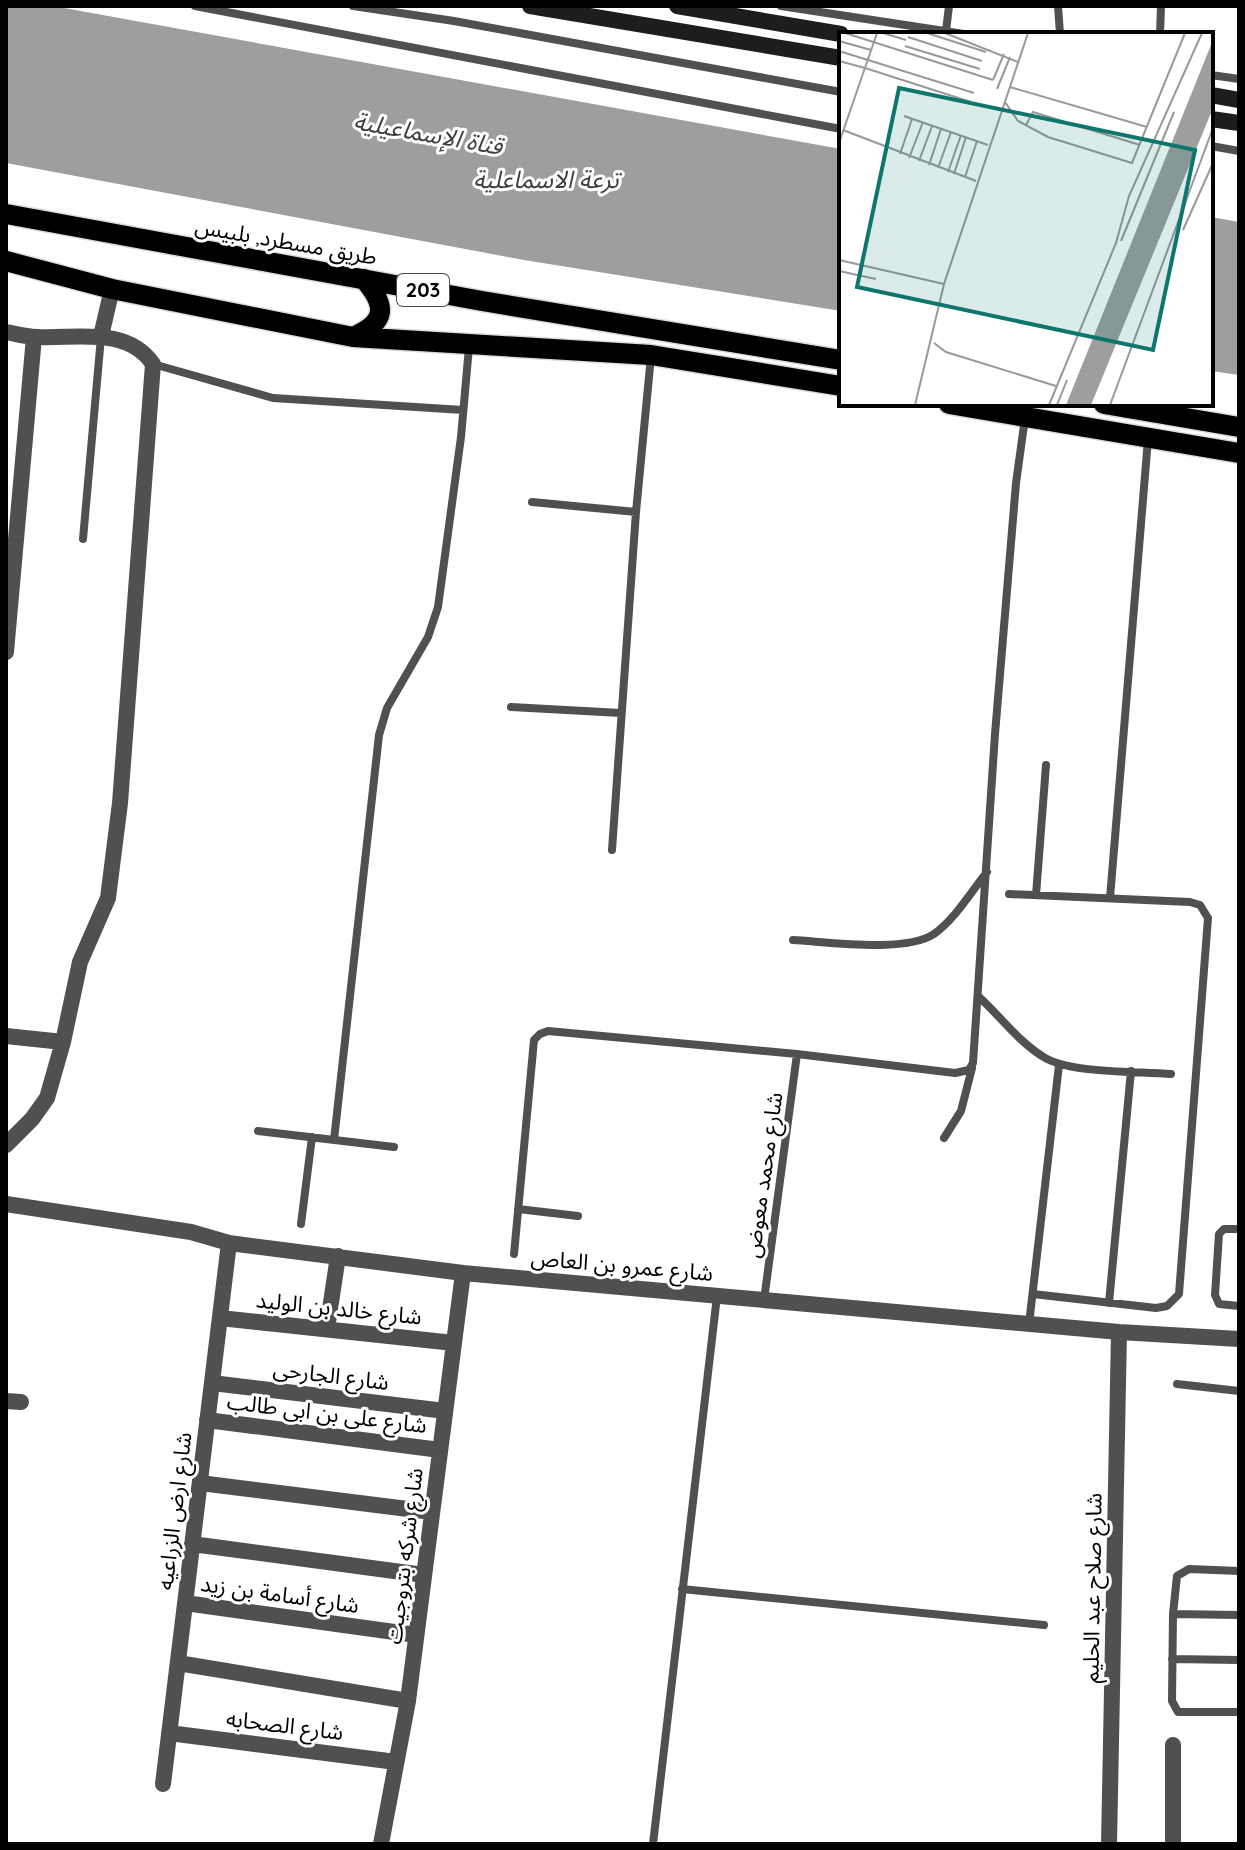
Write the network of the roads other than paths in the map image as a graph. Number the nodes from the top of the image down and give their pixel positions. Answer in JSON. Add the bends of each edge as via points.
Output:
{"nodes":[{"id":1,"x":195,"y":6,"type":"edge"},
{"id":2,"x":353,"y":6,"type":"edge"},
{"id":3,"x":530,"y":6,"type":"edge"},
{"id":4,"x":677,"y":6,"type":"edge"},
{"id":5,"x":739,"y":6,"type":"edge"},
{"id":6,"x":781,"y":6,"type":"edge"},
{"id":7,"x":949,"y":6,"type":"edge"},
{"id":8,"x":1058,"y":6,"type":"edge"},
{"id":9,"x":1161,"y":6,"type":"edge"},
{"id":10,"x":833,"y":10,"type":"edge"},
{"id":11,"x":720,"y":14,"type":"junction"},
{"id":12,"x":946,"y":31,"type":"junction"},
{"id":13,"x":952,"y":32,"type":"edge"},
{"id":14,"x":1060,"y":32,"type":"edge"},
{"id":15,"x":1160,"y":32,"type":"edge"},
{"id":16,"x":839,"y":34,"type":"edge"},
{"id":17,"x":839,"y":58,"type":"edge"},
{"id":18,"x":1213,"y":75,"type":"edge"},
{"id":19,"x":1239,"y":79,"type":"edge"},
{"id":20,"x":839,"y":92,"type":"edge"},
{"id":21,"x":1213,"y":95,"type":"edge"},
{"id":22,"x":1239,"y":100,"type":"edge"},
{"id":23,"x":1213,"y":119,"type":"edge"},
{"id":24,"x":1239,"y":123,"type":"edge"},
{"id":25,"x":839,"y":129,"type":"edge"},
{"id":26,"x":1213,"y":146,"type":"edge"},
{"id":27,"x":1239,"y":151,"type":"edge"},
{"id":28,"x":6,"y":214,"type":"edge"},
{"id":29,"x":6,"y":261,"type":"edge"},
{"id":30,"x":364,"y":279,"type":"junction"},
{"id":31,"x":112,"y":289,"type":"junction"},
{"id":32,"x":6,"y":332,"type":"edge"},
{"id":33,"x":101,"y":336,"type":"junction"},
{"id":34,"x":34,"y":337,"type":"junction"},
{"id":35,"x":353,"y":337,"type":"junction"},
{"id":36,"x":469,"y":346,"type":"junction"},
{"id":37,"x":651,"y":355,"type":"junction"},
{"id":38,"x":839,"y":360,"type":"edge"},
{"id":39,"x":153,"y":364,"type":"junction"},
{"id":40,"x":839,"y":386,"type":"edge"},
{"id":41,"x":962,"y":406,"type":"edge"},
{"id":42,"x":1116,"y":406,"type":"edge"},
{"id":43,"x":463,"y":410,"type":"junction"},
{"id":44,"x":1025,"y":416,"type":"junction"},
{"id":45,"x":1239,"y":427,"type":"edge"},
{"id":46,"x":1148,"y":438,"type":"junction"},
{"id":47,"x":1239,"y":453,"type":"edge"},
{"id":48,"x":532,"y":502,"type":"dead end"},
{"id":49,"x":636,"y":512,"type":"junction"},
{"id":50,"x":83,"y":539,"type":"dead end"},
{"id":51,"x":6,"y":652,"type":"edge"},
{"id":52,"x":511,"y":707,"type":"dead end"},
{"id":53,"x":621,"y":713,"type":"junction"},
{"id":54,"x":1046,"y":765,"type":"dead end"},
{"id":55,"x":612,"y":850,"type":"dead end"},
{"id":56,"x":987,"y":872,"type":"junction"},
{"id":57,"x":1009,"y":894,"type":"dead end"},
{"id":58,"x":1036,"y":895,"type":"junction"},
{"id":59,"x":1110,"y":898,"type":"junction"},
{"id":60,"x":793,"y":940,"type":"dead end"},
{"id":61,"x":978,"y":996,"type":"junction"},
{"id":62,"x":6,"y":1036,"type":"edge"},
{"id":63,"x":63,"y":1042,"type":"junction"},
{"id":64,"x":797,"y":1054,"type":"junction"},
{"id":65,"x":973,"y":1063,"type":"junction"},
{"id":66,"x":1059,"y":1065,"type":"junction"},
{"id":67,"x":1131,"y":1071,"type":"junction"},
{"id":68,"x":1171,"y":1074,"type":"dead end"},
{"id":69,"x":258,"y":1131,"type":"dead end"},
{"id":70,"x":312,"y":1137,"type":"junction"},
{"id":71,"x":944,"y":1138,"type":"dead end"},
{"id":72,"x":334,"y":1140,"type":"junction"},
{"id":73,"x":6,"y":1145,"type":"edge"},
{"id":74,"x":394,"y":1147,"type":"dead end"},
{"id":75,"x":6,"y":1204,"type":"edge"},
{"id":76,"x":518,"y":1209,"type":"junction"},
{"id":77,"x":578,"y":1216,"type":"dead end"},
{"id":78,"x":301,"y":1224,"type":"dead end"},
{"id":79,"x":1239,"y":1229,"type":"edge"},
{"id":80,"x":229,"y":1243,"type":"junction"},
{"id":81,"x":514,"y":1254,"type":"dead end"},
{"id":82,"x":338,"y":1256,"type":"junction"},
{"id":83,"x":463,"y":1273,"type":"junction"},
{"id":84,"x":1033,"y":1294,"type":"junction"},
{"id":85,"x":717,"y":1296,"type":"junction"},
{"id":86,"x":764,"y":1300,"type":"junction"},
{"id":87,"x":1109,"y":1303,"type":"junction"},
{"id":88,"x":1239,"y":1306,"type":"edge"},
{"id":89,"x":220,"y":1318,"type":"junction"},
{"id":90,"x":1029,"y":1324,"type":"junction"},
{"id":91,"x":327,"y":1329,"type":"junction"},
{"id":92,"x":1119,"y":1332,"type":"junction"},
{"id":93,"x":1239,"y":1339,"type":"edge"},
{"id":94,"x":454,"y":1343,"type":"junction"},
{"id":95,"x":212,"y":1383,"type":"junction"},
{"id":96,"x":1177,"y":1384,"type":"dead end"},
{"id":97,"x":1239,"y":1391,"type":"edge"},
{"id":98,"x":445,"y":1411,"type":"junction"},
{"id":99,"x":207,"y":1420,"type":"junction"},
{"id":100,"x":440,"y":1450,"type":"junction"},
{"id":101,"x":200,"y":1483,"type":"junction"},
{"id":102,"x":432,"y":1512,"type":"junction"},
{"id":103,"x":192,"y":1544,"type":"junction"},
{"id":104,"x":1239,"y":1571,"type":"edge"},
{"id":105,"x":424,"y":1575,"type":"junction"},
{"id":106,"x":682,"y":1589,"type":"junction"},
{"id":107,"x":185,"y":1603,"type":"junction"},
{"id":108,"x":1173,"y":1614,"type":"junction"},
{"id":109,"x":1239,"y":1615,"type":"edge"},
{"id":110,"x":1044,"y":1625,"type":"dead end"},
{"id":111,"x":416,"y":1635,"type":"junction"},
{"id":112,"x":1172,"y":1659,"type":"junction"},
{"id":113,"x":1239,"y":1660,"type":"edge"},
{"id":114,"x":178,"y":1663,"type":"junction"},
{"id":115,"x":408,"y":1701,"type":"junction"},
{"id":116,"x":1239,"y":1712,"type":"edge"},
{"id":117,"x":169,"y":1733,"type":"junction"},
{"id":118,"x":1173,"y":1745,"type":"dead end"},
{"id":119,"x":396,"y":1762,"type":"junction"},
{"id":120,"x":163,"y":1784,"type":"dead end"},
{"id":121,"x":381,"y":1844,"type":"edge"},
{"id":122,"x":653,"y":1844,"type":"edge"},
{"id":123,"x":1109,"y":1844,"type":"edge"},
{"id":124,"x":1173,"y":1844,"type":"edge"}],
"edges":[{"from":1,"to":25,"type":"lane"},
{"from":2,"to":20,"type":"lane"},
{"from":3,"to":17,"type":"main road"},
{"from":4,"to":11,"type":"main road"},
{"from":5,"to":11,"type":"lane"},
{"from":6,"to":10,"type":"lane"},
{"from":7,"to":12,"type":"lane"},
{"from":8,"to":14,"type":"lane"},
{"from":9,"to":15,"type":"lane"},
{"from":10,"to":12,"type":"lane"},
{"from":11,"to":16,"type":"main road"},
{"from":12,"to":13,"type":"lane"},
{"from":18,"to":19,"type":"lane"},
{"from":21,"to":22,"type":"main road"},
{"from":23,"to":24,"type":"main road"},
{"from":26,"to":27,"type":"lane"},
{"from":28,"to":30,"type":"main road","name":"طريق مسطرد, بلبيس","number":"203"},
{"from":29,"to":31,"type":"main road"},
{"from":30,"to":35,"type":"main road","via":[[381,304],[380,318]]},
{"from":30,"to":38,"type":"main road","name":"طريق مسطرد, بلبيس","number":"203"},
{"from":31,"to":33,"type":"street"},
{"from":31,"to":35,"type":"main road"},
{"from":32,"to":34,"type":"street"},
{"from":33,"to":34,"type":"street"},
{"from":33,"to":39,"type":"street","via":[[133,345]]},
{"from":33,"to":50,"type":"lane"},
{"from":34,"to":51,"type":"street"},
{"from":35,"to":36,"type":"main road"},
{"from":36,"to":37,"type":"main road"},
{"from":36,"to":43,"type":"lane"},
{"from":37,"to":40,"type":"main road"},
{"from":37,"to":49,"type":"lane"},
{"from":39,"to":43,"type":"lane","via":[[273,398]]},
{"from":39,"to":63,"type":"street","via":[[111,878],[108,898],[80,962]]},
{"from":41,"to":44,"type":"main road"},
{"from":42,"to":45,"type":"main road"},
{"from":43,"to":72,"type":"lane","via":[[438,607],[428,637],[387,708],[379,735]]},
{"from":44,"to":46,"type":"main road"},
{"from":44,"to":56,"type":"lane"},
{"from":46,"to":47,"type":"main road"},
{"from":46,"to":59,"type":"lane"},
{"from":48,"to":49,"type":"lane"},
{"from":49,"to":53,"type":"lane"},
{"from":52,"to":53,"type":"lane"},
{"from":53,"to":55,"type":"lane"},
{"from":54,"to":58,"type":"lane"},
{"from":56,"to":60,"type":"lane","via":[[943,926],[917,942]]},
{"from":56,"to":61,"type":"lane"},
{"from":57,"to":58,"type":"lane"},
{"from":58,"to":59,"type":"lane"},
{"from":59,"to":87,"type":"lane","via":[[1195,902],[1204,908],[1208,923],[1181,1289],[1162,1307]]},
{"from":61,"to":65,"type":"lane"},
{"from":61,"to":66,"type":"lane","via":[[1039,1055]]},
{"from":62,"to":63,"type":"street"},
{"from":63,"to":73,"type":"street","via":[[47,1098]]},
{"from":64,"to":65,"type":"lane","via":[[955,1073],[969,1070]]},
{"from":64,"to":76,"type":"lane","via":[[540,1034],[534,1040]]},
{"from":64,"to":86,"type":"lane","name":"شارع محمد معوض"},
{"from":65,"to":71,"type":"lane","via":[[961,1111]]},
{"from":66,"to":67,"type":"lane"},
{"from":66,"to":84,"type":"lane"},
{"from":67,"to":68,"type":"lane"},
{"from":67,"to":87,"type":"lane"},
{"from":69,"to":70,"type":"lane"},
{"from":70,"to":72,"type":"lane"},
{"from":70,"to":78,"type":"lane"},
{"from":72,"to":74,"type":"lane"},
{"from":75,"to":80,"type":"street","name":"شارع عمرو بن العاص","via":[[191,1232]]},
{"from":76,"to":77,"type":"lane"},
{"from":76,"to":81,"type":"lane"},
{"from":79,"to":88,"type":"lane","via":[[1219,1234],[1215,1295],[1219,1304]]},
{"from":80,"to":82,"type":"street","name":"شارع عمرو بن العاص"},
{"from":80,"to":89,"type":"street","name":"شارع ارض الزراعيه"},
{"from":82,"to":83,"type":"street","name":"شارع عمرو بن العاص"},
{"from":82,"to":91,"type":"street"},
{"from":83,"to":85,"type":"street","name":"شارع عمرو بن العاص"},
{"from":83,"to":94,"type":"street","name":"شارع شركه بتروجيت"},
{"from":84,"to":87,"type":"lane"},
{"from":84,"to":90,"type":"lane"},
{"from":85,"to":86,"type":"street","name":"شارع عمرو بن العاص"},
{"from":85,"to":106,"type":"lane"},
{"from":86,"to":90,"type":"street","name":"شارع عمرو بن العاص"},
{"from":89,"to":91,"type":"street","name":"شارع خالد بن الوليد"},
{"from":89,"to":95,"type":"street","name":"شارع ارض الزراعيه"},
{"from":90,"to":92,"type":"street","name":"شارع عمرو بن العاص"},
{"from":91,"to":94,"type":"street","name":"شارع خالد بن الوليد"},
{"from":92,"to":93,"type":"street","name":"شارع عمرو بن العاص"},
{"from":92,"to":123,"type":"street","name":"شارع صلاح عبد الحليم"},
{"from":94,"to":98,"type":"street","name":"شارع شركه بتروجيت"},
{"from":95,"to":98,"type":"street","name":"شارع الجارحى"},
{"from":95,"to":99,"type":"street","name":"شارع ارض الزراعيه"},
{"from":96,"to":97,"type":"lane"},
{"from":98,"to":100,"type":"street","name":"شارع شركه بتروجيت"},
{"from":99,"to":100,"type":"street","name":"شارع على بن ابى طالب"},
{"from":99,"to":101,"type":"street","name":"شارع ارض الزراعيه"},
{"from":100,"to":102,"type":"street","name":"شارع شركه بتروجيت"},
{"from":101,"to":102,"type":"street"},
{"from":101,"to":103,"type":"street","name":"شارع ارض الزراعيه"},
{"from":102,"to":105,"type":"street","name":"شارع شركه بتروجيت"},
{"from":103,"to":105,"type":"street"},
{"from":103,"to":107,"type":"street","name":"شارع ارض الزراعيه"},
{"from":104,"to":108,"type":"lane","via":[[1182,1571]]},
{"from":105,"to":111,"type":"street","name":"شارع شركه بتروجيت"},
{"from":106,"to":110,"type":"lane"},
{"from":106,"to":122,"type":"lane"},
{"from":107,"to":111,"type":"street","name":"شارع أسامة بن زيد"},
{"from":107,"to":114,"type":"street","name":"شارع ارض الزراعيه"},
{"from":108,"to":109,"type":"lane"},
{"from":108,"to":112,"type":"lane"},
{"from":111,"to":115,"type":"street","name":"شارع شركه بتروجيت"},
{"from":112,"to":113,"type":"lane"},
{"from":112,"to":116,"type":"lane","via":[[1172,1701],[1178,1712]]},
{"from":114,"to":115,"type":"street"},
{"from":114,"to":117,"type":"street","name":"شارع ارض الزراعيه"},
{"from":115,"to":119,"type":"street","name":"شارع شركه بتروجيت"},
{"from":117,"to":119,"type":"street","name":"شارع الصحابه"},
{"from":117,"to":120,"type":"street","name":"شارع ارض الزراعيه"},
{"from":118,"to":124,"type":"street"},
{"from":119,"to":121,"type":"street","name":"شارع شركه بتروجيت"}]}
